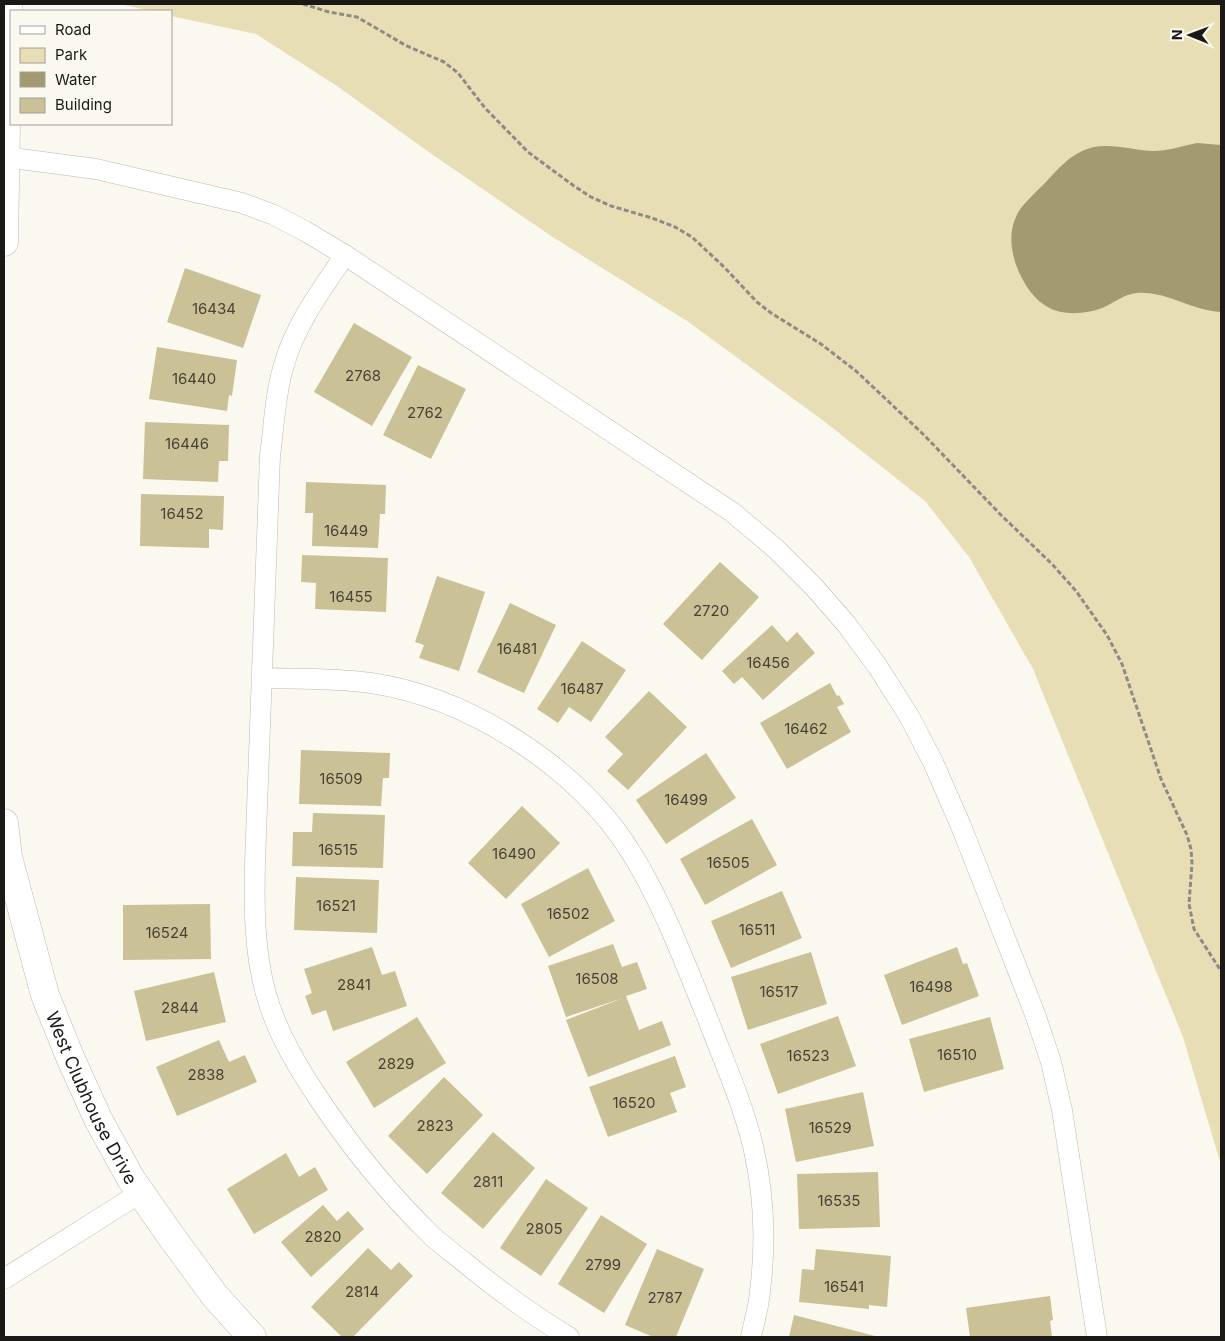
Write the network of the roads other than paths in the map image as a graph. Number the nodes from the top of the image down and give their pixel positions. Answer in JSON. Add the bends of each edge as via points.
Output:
{"nodes":[{"id":1,"x":8,"y":4,"type":"edge"},
{"id":2,"x":5,"y":156,"type":"junction"},
{"id":3,"x":4,"y":242,"type":"edge"},
{"id":4,"x":344,"y":255,"type":"junction"},
{"id":5,"x":263,"y":678,"type":"junction"},
{"id":6,"x":4,"y":823,"type":"edge"},
{"id":7,"x":140,"y":1193,"type":"junction"},
{"id":8,"x":4,"y":1279,"type":"edge"},
{"id":9,"x":252,"y":1337,"type":"edge"},
{"id":10,"x":569,"y":1337,"type":"edge"},
{"id":11,"x":751,"y":1337,"type":"edge"},
{"id":12,"x":1097,"y":1337,"type":"edge"}],
"edges":[{"from":1,"to":2,"type":"street"},
{"from":2,"to":3,"type":"street"},
{"from":2,"to":4,"type":"street","via":[[96,169],[242,203],[274,215]]},
{"from":4,"to":5,"type":"street","via":[[297,333],[284,365],[276,402],[270,456]]},
{"from":4,"to":12,"type":"street","via":[[732,512],[814,587],[878,667],[925,746],[961,826],[1051,1062],[1062,1110]]},
{"from":5,"to":10,"type":"street","via":[[254,918],[260,967],[278,1028],[308,1083],[384,1186],[434,1237],[477,1273],[532,1315]]},
{"from":5,"to":11,"type":"street","via":[[371,683],[410,691],[488,723],[533,751],[573,783],[632,853],[658,901],[700,1001],[739,1099],[753,1146],[762,1197],[764,1247]]},
{"from":6,"to":7,"type":"street","name":"West Clubhouse Drive","via":[[8,857],[45,995],[98,1119]]},
{"from":7,"to":8,"type":"street"},
{"from":7,"to":9,"type":"street","name":"West Clubhouse Drive","via":[[214,1296]]}]}
